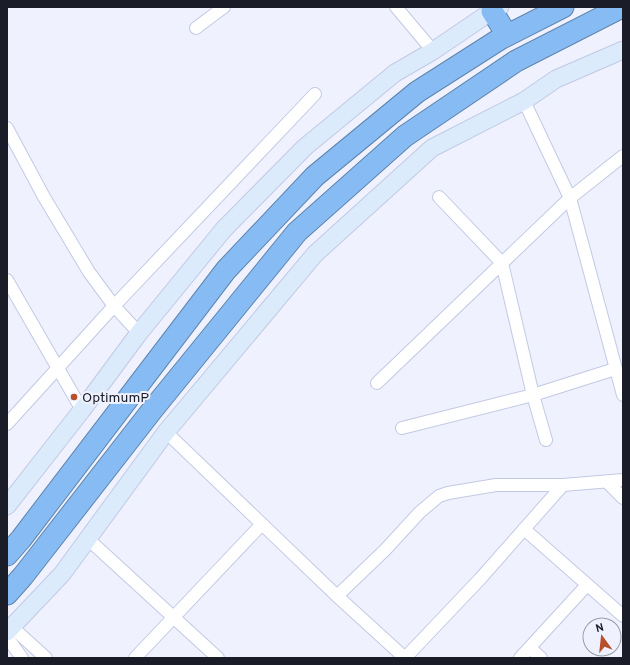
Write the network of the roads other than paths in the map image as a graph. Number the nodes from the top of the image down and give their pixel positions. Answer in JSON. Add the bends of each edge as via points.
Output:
{"nodes":[{"id":1,"x":224,"y":7,"type":"edge"},
{"id":2,"x":396,"y":7,"type":"edge"},
{"id":3,"x":563,"y":7,"type":"edge"},
{"id":4,"x":622,"y":7,"type":"edge"},
{"id":5,"x":496,"y":9,"type":"edge"},
{"id":6,"x":196,"y":28,"type":"dead end"},
{"id":7,"x":507,"y":35,"type":"junction"},
{"id":8,"x":623,"y":50,"type":"edge"},
{"id":9,"x":433,"y":51,"type":"junction"},
{"id":10,"x":315,"y":94,"type":"dead end"},
{"id":11,"x":524,"y":101,"type":"junction"},
{"id":12,"x":7,"y":128,"type":"edge"},
{"id":13,"x":623,"y":156,"type":"edge"},
{"id":14,"x":439,"y":197,"type":"dead end"},
{"id":15,"x":570,"y":198,"type":"junction"},
{"id":16,"x":502,"y":263,"type":"junction"},
{"id":17,"x":7,"y":280,"type":"edge"},
{"id":18,"x":114,"y":306,"type":"junction"},
{"id":19,"x":139,"y":332,"type":"junction"},
{"id":20,"x":58,"y":369,"type":"junction"},
{"id":21,"x":615,"y":369,"type":"junction"},
{"id":22,"x":377,"y":383,"type":"dead end"},
{"id":23,"x":533,"y":395,"type":"junction"},
{"id":24,"x":623,"y":395,"type":"edge"},
{"id":25,"x":82,"y":410,"type":"junction"},
{"id":26,"x":7,"y":424,"type":"edge"},
{"id":27,"x":402,"y":428,"type":"dead end"},
{"id":28,"x":166,"y":432,"type":"junction"},
{"id":29,"x":546,"y":440,"type":"dead end"},
{"id":30,"x":623,"y":480,"type":"edge"},
{"id":31,"x":607,"y":482,"type":"junction"},
{"id":32,"x":563,"y":485,"type":"junction"},
{"id":33,"x":623,"y":498,"type":"edge"},
{"id":34,"x":7,"y":506,"type":"edge"},
{"id":35,"x":262,"y":524,"type":"junction"},
{"id":36,"x":524,"y":529,"type":"junction"},
{"id":37,"x":88,"y":539,"type":"junction"},
{"id":38,"x":7,"y":555,"type":"edge"},
{"id":39,"x":587,"y":585,"type":"junction"},
{"id":40,"x":7,"y":594,"type":"edge"},
{"id":41,"x":337,"y":596,"type":"junction"},
{"id":42,"x":623,"y":616,"type":"edge"},
{"id":43,"x":173,"y":617,"type":"junction"},
{"id":44,"x":9,"y":632,"type":"edge"},
{"id":45,"x":530,"y":648,"type":"junction"},
{"id":46,"x":22,"y":658,"type":"edge"},
{"id":47,"x":46,"y":658,"type":"edge"},
{"id":48,"x":135,"y":658,"type":"edge"},
{"id":49,"x":218,"y":658,"type":"edge"},
{"id":50,"x":405,"y":658,"type":"edge"},
{"id":51,"x":520,"y":658,"type":"edge"},
{"id":52,"x":540,"y":658,"type":"edge"}],
"edges":[{"from":1,"to":6,"type":"street"},
{"from":2,"to":9,"type":"street"},
{"from":3,"to":7,"type":"highway"},
{"from":4,"to":40,"type":"highway","via":[[516,61],[405,136],[297,232],[153,409],[24,576]]},
{"from":5,"to":7,"type":"highway"},
{"from":5,"to":9,"type":"main road"},
{"from":7,"to":38,"type":"highway","via":[[417,92],[315,176],[226,270]]},
{"from":8,"to":11,"type":"main road","via":[[556,79]]},
{"from":9,"to":19,"type":"main road","via":[[394,73],[305,147],[224,229]]},
{"from":10,"to":18,"type":"street"},
{"from":11,"to":15,"type":"street"},
{"from":11,"to":28,"type":"main road","via":[[432,148],[315,254]]},
{"from":12,"to":18,"type":"street","via":[[77,252]]},
{"from":13,"to":15,"type":"street"},
{"from":14,"to":16,"type":"street"},
{"from":15,"to":16,"type":"street"},
{"from":15,"to":21,"type":"street"},
{"from":16,"to":22,"type":"street"},
{"from":16,"to":23,"type":"street"},
{"from":17,"to":20,"type":"street"},
{"from":18,"to":19,"type":"street"},
{"from":18,"to":20,"type":"street"},
{"from":19,"to":25,"type":"main road"},
{"from":20,"to":25,"type":"street"},
{"from":20,"to":26,"type":"street"},
{"from":21,"to":23,"type":"street"},
{"from":21,"to":24,"type":"street"},
{"from":23,"to":27,"type":"street"},
{"from":23,"to":29,"type":"street"},
{"from":25,"to":34,"type":"main road"},
{"from":28,"to":35,"type":"street"},
{"from":28,"to":37,"type":"main road"},
{"from":30,"to":31,"type":"street"},
{"from":31,"to":32,"type":"street"},
{"from":31,"to":33,"type":"street"},
{"from":32,"to":36,"type":"street"},
{"from":32,"to":41,"type":"street","via":[[496,485],[439,496]]},
{"from":35,"to":41,"type":"street"},
{"from":35,"to":43,"type":"street"},
{"from":36,"to":39,"type":"street"},
{"from":36,"to":50,"type":"street"},
{"from":37,"to":43,"type":"street"},
{"from":37,"to":44,"type":"main road","via":[[62,574]]},
{"from":39,"to":42,"type":"street"},
{"from":39,"to":45,"type":"street"},
{"from":41,"to":50,"type":"street"},
{"from":43,"to":48,"type":"street"},
{"from":43,"to":49,"type":"street"},
{"from":44,"to":46,"type":"street"},
{"from":44,"to":47,"type":"street"},
{"from":45,"to":51,"type":"street"},
{"from":45,"to":52,"type":"street"}]}
